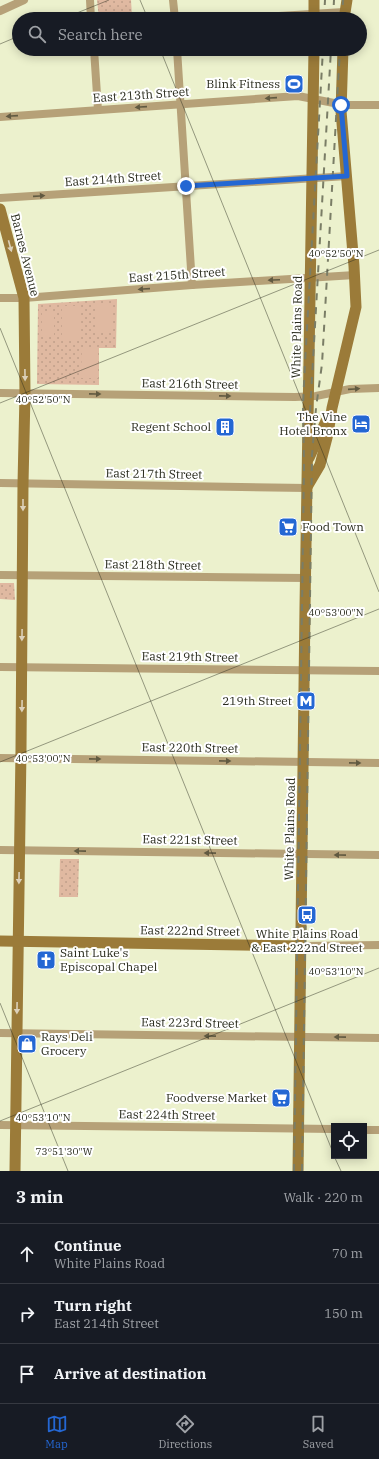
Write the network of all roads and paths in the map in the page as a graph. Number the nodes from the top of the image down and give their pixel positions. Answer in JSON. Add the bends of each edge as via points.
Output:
{"nodes":[{"id":1,"x":24,"y":0,"type":"edge"},
{"id":2,"x":90,"y":0,"type":"edge"},
{"id":3,"x":173,"y":0,"type":"edge"},
{"id":4,"x":314,"y":0,"type":"edge"},
{"id":5,"x":347,"y":0,"type":"edge"},
{"id":6,"x":0,"y":11,"type":"edge"},
{"id":7,"x":91,"y":12,"type":"edge"},
{"id":8,"x":174,"y":12,"type":"edge"},
{"id":9,"x":314,"y":12,"type":"edge"},
{"id":10,"x":345,"y":12,"type":"edge"},
{"id":11,"x":94,"y":56,"type":"edge"},
{"id":12,"x":177,"y":56,"type":"edge"},
{"id":13,"x":314,"y":56,"type":"edge"},
{"id":14,"x":343,"y":56,"type":"edge"},
{"id":15,"x":314,"y":100,"type":"junction"},
{"id":16,"x":180,"y":104,"type":"junction"},
{"id":17,"x":341,"y":105,"type":"junction"},
{"id":18,"x":379,"y":105,"type":"edge"},
{"id":19,"x":98,"y":110,"type":"junction"},
{"id":20,"x":0,"y":117,"type":"edge"},
{"id":21,"x":347,"y":176,"type":"junction"},
{"id":22,"x":313,"y":179,"type":"junction"},
{"id":23,"x":186,"y":186,"type":"junction"},
{"id":24,"x":0,"y":198,"type":"edge"},
{"id":25,"x":0,"y":209,"type":"edge"},
{"id":26,"x":2,"y":226,"type":"edge"},
{"id":27,"x":355,"y":275,"type":"junction"},
{"id":28,"x":311,"y":278,"type":"junction"},
{"id":29,"x":192,"y":285,"type":"junction"},
{"id":30,"x":0,"y":298,"type":"edge"},
{"id":31,"x":24,"y":298,"type":"junction"},
{"id":32,"x":379,"y":388,"type":"edge"},
{"id":33,"x":336,"y":392,"type":"junction"},
{"id":34,"x":0,"y":393,"type":"edge"},
{"id":35,"x":25,"y":394,"type":"junction"},
{"id":36,"x":309,"y":396,"type":"junction"},
{"id":37,"x":332,"y":408,"type":"junction"},
{"id":38,"x":307,"y":462,"type":"junction"},
{"id":39,"x":0,"y":483,"type":"edge"},
{"id":40,"x":23,"y":484,"type":"junction"},
{"id":41,"x":307,"y":488,"type":"junction"},
{"id":42,"x":0,"y":575,"type":"edge"},
{"id":43,"x":23,"y":575,"type":"junction"},
{"id":44,"x":306,"y":578,"type":"junction"},
{"id":45,"x":0,"y":666,"type":"edge"},
{"id":46,"x":22,"y":667,"type":"junction"},
{"id":47,"x":305,"y":670,"type":"junction"},
{"id":48,"x":379,"y":671,"type":"edge"},
{"id":49,"x":0,"y":758,"type":"edge"},
{"id":50,"x":21,"y":758,"type":"junction"},
{"id":51,"x":303,"y":762,"type":"junction"},
{"id":52,"x":379,"y":763,"type":"edge"},
{"id":53,"x":0,"y":850,"type":"edge"},
{"id":54,"x":19,"y":850,"type":"junction"},
{"id":55,"x":302,"y":854,"type":"junction"},
{"id":56,"x":379,"y":855,"type":"edge"},
{"id":57,"x":0,"y":942,"type":"edge"},
{"id":58,"x":17,"y":942,"type":"junction"},
{"id":59,"x":379,"y":945,"type":"edge"},
{"id":60,"x":301,"y":946,"type":"junction"},
{"id":61,"x":0,"y":1033,"type":"edge"},
{"id":62,"x":16,"y":1033,"type":"junction"},
{"id":63,"x":300,"y":1037,"type":"junction"},
{"id":64,"x":379,"y":1038,"type":"edge"},
{"id":65,"x":0,"y":1125,"type":"edge"},
{"id":66,"x":16,"y":1125,"type":"junction"},
{"id":67,"x":298,"y":1129,"type":"junction"},
{"id":68,"x":331,"y":1129,"type":"edge"},
{"id":69,"x":367,"y":1130,"type":"edge"},
{"id":70,"x":379,"y":1130,"type":"edge"},
{"id":71,"x":15,"y":1171,"type":"edge"},
{"id":72,"x":298,"y":1171,"type":"edge"}],
"edges":[{"from":1,"to":6,"type":"street"},
{"from":2,"to":7,"type":"street"},
{"from":3,"to":8,"type":"street"},
{"from":4,"to":9,"type":"main road"},
{"from":5,"to":10,"type":"main road"},
{"from":11,"to":19,"type":"street"},
{"from":12,"to":16,"type":"street"},
{"from":13,"to":15,"type":"main road","name":"White Plains Road"},
{"from":14,"to":17,"type":"main road","name":"White Plains Road"},
{"from":15,"to":16,"type":"street","name":"East 213th Street","one_way":true,"via":[[300,96]]},
{"from":15,"to":17,"type":"street","name":"East 213th Street"},
{"from":15,"to":22,"type":"main road","name":"White Plains Road"},
{"from":16,"to":19,"type":"street","name":"East 213th Street","one_way":true},
{"from":16,"to":23,"type":"street"},
{"from":17,"to":18,"type":"street","name":"East 213th Street"},
{"from":17,"to":21,"type":"main road","name":"White Plains Road"},
{"from":19,"to":20,"type":"street","name":"East 213th Street","one_way":true},
{"from":21,"to":22,"type":"street","name":"East 214th Street"},
{"from":21,"to":27,"type":"main road","name":"White Plains Road"},
{"from":22,"to":23,"type":"street","name":"East 214th Street"},
{"from":22,"to":28,"type":"main road","name":"White Plains Road"},
{"from":24,"to":23,"type":"street","name":"East 214th Street","one_way":true},
{"from":23,"to":29,"type":"street"},
{"from":25,"to":26,"type":"main road","name":"Barnes Avenue"},
{"from":26,"to":31,"type":"main road","name":"Barnes Avenue","one_way":true},
{"from":27,"to":28,"type":"street","name":"East 215th Street"},
{"from":27,"to":33,"type":"main road","name":"White Plains Road","via":[[356,307]]},
{"from":28,"to":29,"type":"street","name":"East 215th Street","one_way":true},
{"from":28,"to":36,"type":"main road","name":"White Plains Road"},
{"from":29,"to":31,"type":"street","name":"East 215th Street","one_way":true},
{"from":30,"to":31,"type":"street","name":"East 215th Street"},
{"from":31,"to":35,"type":"main road","name":"Barnes Avenue","one_way":true},
{"from":33,"to":32,"type":"street","name":"East 216th Street","one_way":true},
{"from":33,"to":36,"type":"street","name":"East 216th Street"},
{"from":33,"to":37,"type":"main road","name":"White Plains Road"},
{"from":34,"to":35,"type":"street","name":"East 216th Street"},
{"from":35,"to":36,"type":"street","name":"East 216th Street","one_way":true},
{"from":35,"to":40,"type":"main road","name":"Barnes Avenue"},
{"from":36,"to":38,"type":"main road","name":"White Plains Road"},
{"from":37,"to":38,"type":"main road","name":"White Plains Road"},
{"from":37,"to":41,"type":"main road","name":"White Plains Road","via":[[320,465]]},
{"from":38,"to":41,"type":"main road","name":"White Plains Road"},
{"from":39,"to":40,"type":"street","name":"East 217th Street"},
{"from":40,"to":41,"type":"street","name":"East 217th Street"},
{"from":40,"to":43,"type":"main road","name":"Barnes Avenue","one_way":true},
{"from":41,"to":44,"type":"main road","name":"White Plains Road"},
{"from":42,"to":43,"type":"street","name":"East 218th Street"},
{"from":43,"to":44,"type":"street","name":"East 218th Street"},
{"from":43,"to":46,"type":"main road","name":"Barnes Avenue","one_way":true},
{"from":44,"to":47,"type":"main road","name":"White Plains Road"},
{"from":45,"to":46,"type":"street","name":"East 219th Street"},
{"from":46,"to":47,"type":"street","name":"East 219th Street"},
{"from":46,"to":50,"type":"main road","name":"Barnes Avenue","one_way":true},
{"from":47,"to":48,"type":"street","name":"East 219th Street"},
{"from":47,"to":51,"type":"main road","name":"White Plains Road"},
{"from":49,"to":50,"type":"street","name":"East 220th Street"},
{"from":50,"to":51,"type":"street","name":"East 220th Street","one_way":true},
{"from":50,"to":54,"type":"main road","name":"Barnes Avenue"},
{"from":51,"to":52,"type":"street","name":"East 220th Street","one_way":true},
{"from":51,"to":55,"type":"main road","name":"White Plains Road"},
{"from":53,"to":54,"type":"street","name":"East 221st Street"},
{"from":55,"to":54,"type":"street","name":"East 221st Street","one_way":true},
{"from":54,"to":58,"type":"main road","name":"Barnes Avenue","one_way":true},
{"from":56,"to":55,"type":"street","name":"East 221st Street","one_way":true},
{"from":55,"to":60,"type":"main road","name":"White Plains Road"},
{"from":57,"to":58,"type":"main road","name":"East 222nd Street"},
{"from":58,"to":60,"type":"main road","name":"East 222nd Street"},
{"from":58,"to":62,"type":"main road","name":"Barnes Avenue","one_way":true},
{"from":59,"to":60,"type":"street","name":"East 222nd Street"},
{"from":60,"to":63,"type":"main road","name":"White Plains Road"},
{"from":61,"to":62,"type":"street","name":"East 223rd Street"},
{"from":63,"to":62,"type":"street","name":"East 223rd Street","one_way":true},
{"from":62,"to":66,"type":"main road","name":"Barnes Avenue"},
{"from":64,"to":63,"type":"street","name":"East 223rd Street","one_way":true},
{"from":63,"to":67,"type":"main road","name":"White Plains Road"},
{"from":65,"to":66,"type":"street","name":"East 224th Street"},
{"from":66,"to":67,"type":"street","name":"East 224th Street"},
{"from":66,"to":71,"type":"main road","name":"Barnes Avenue"},
{"from":67,"to":68,"type":"street","name":"East 224th Street"},
{"from":67,"to":72,"type":"main road","name":"White Plains Road"},
{"from":69,"to":70,"type":"street"}]}
